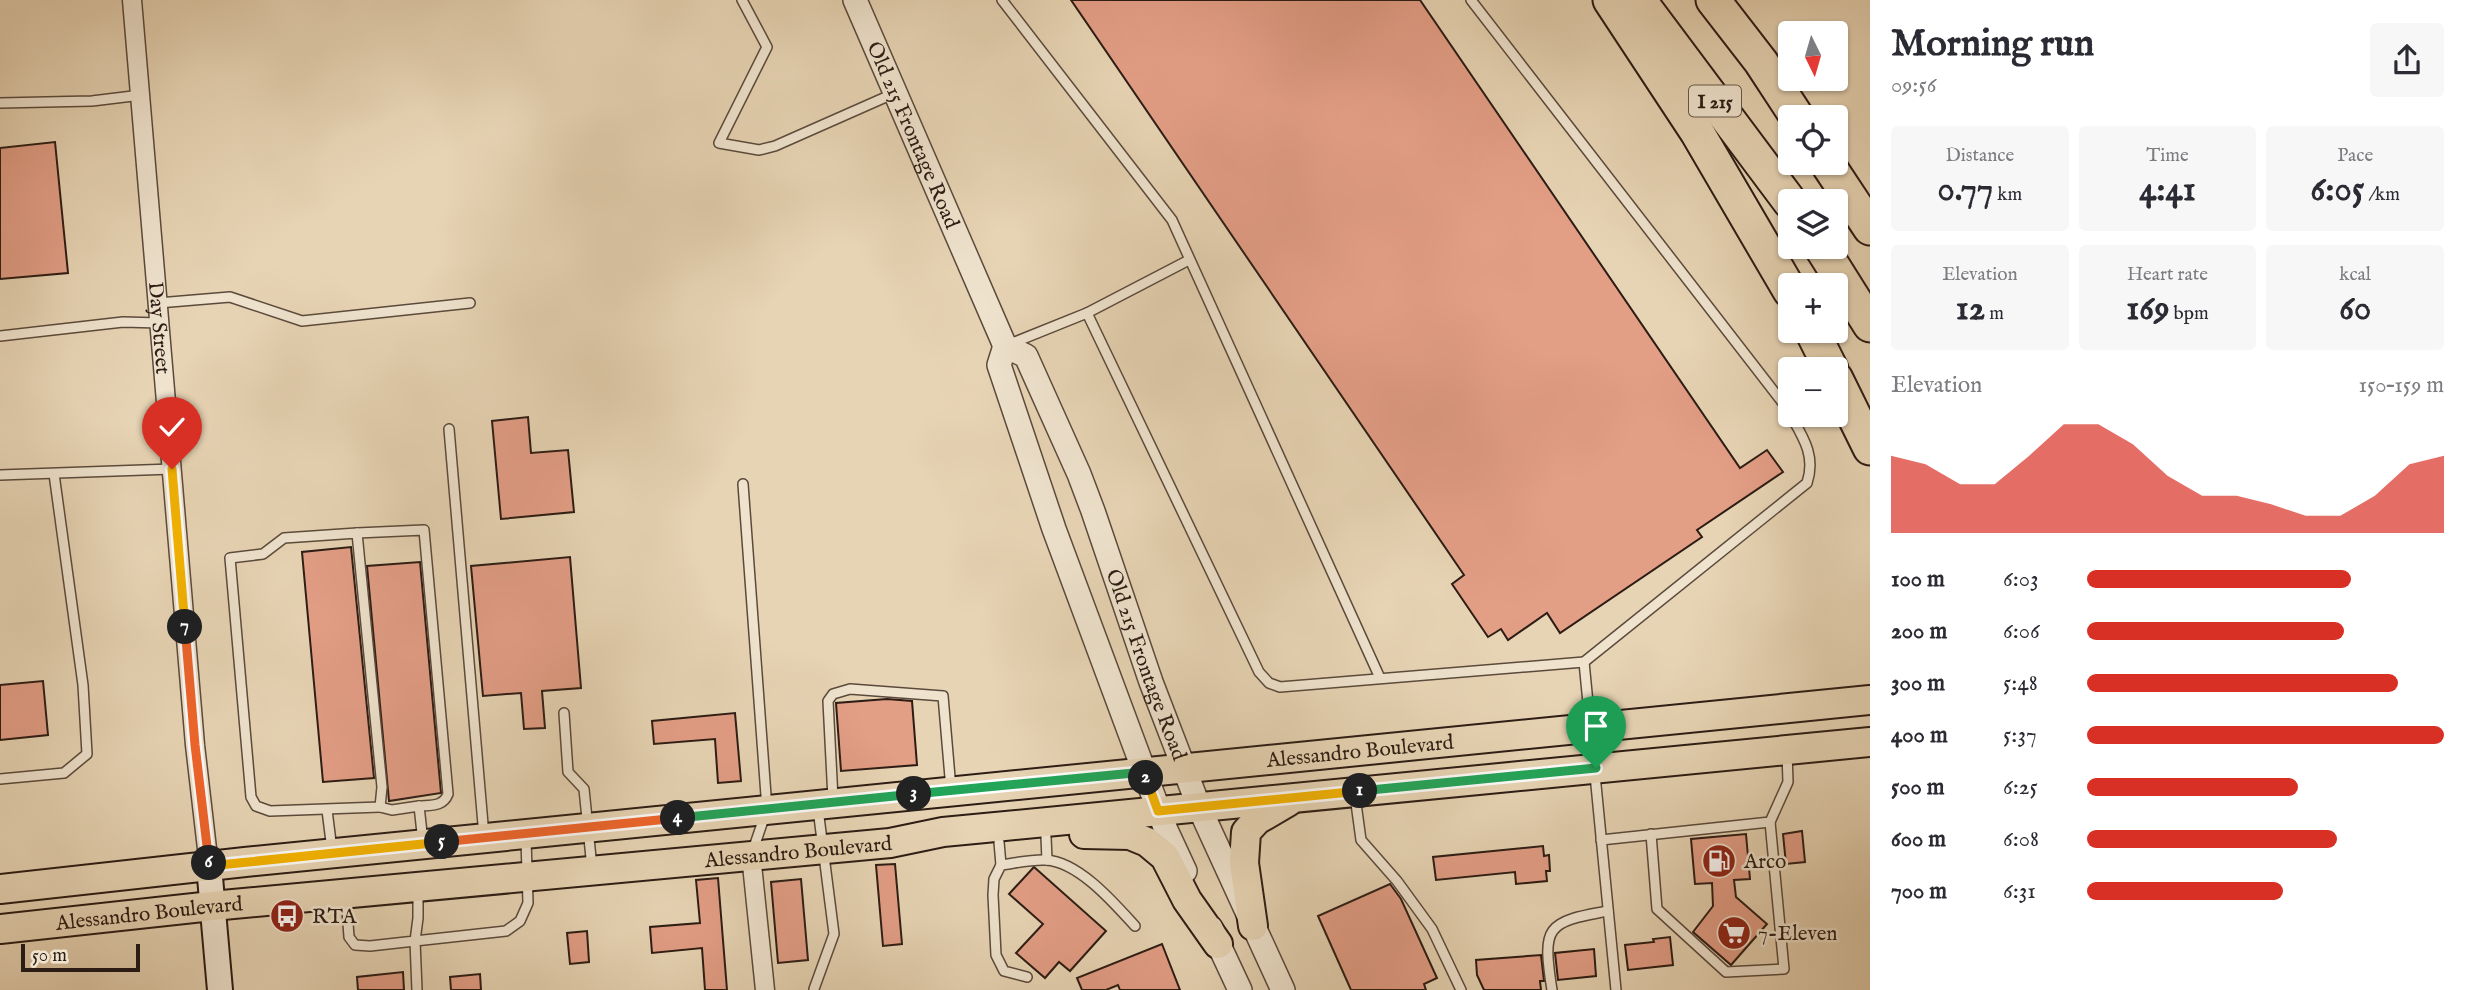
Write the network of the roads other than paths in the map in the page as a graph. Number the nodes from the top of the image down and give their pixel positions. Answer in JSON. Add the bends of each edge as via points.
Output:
{"nodes":[{"id":1,"x":132,"y":0,"type":"edge"},
{"id":2,"x":742,"y":0,"type":"edge"},
{"id":3,"x":855,"y":0,"type":"edge"},
{"id":4,"x":1002,"y":0,"type":"edge"},
{"id":5,"x":1471,"y":0,"type":"edge"},
{"id":6,"x":1610,"y":0,"type":"edge"},
{"id":7,"x":1639,"y":0,"type":"edge"},
{"id":8,"x":1713,"y":0,"type":"edge"},
{"id":9,"x":1761,"y":62,"type":"junction"},
{"id":10,"x":895,"y":93,"type":"junction"},
{"id":11,"x":141,"y":95,"type":"junction"},
{"id":12,"x":0,"y":103,"type":"edge"},
{"id":13,"x":1789,"y":105,"type":"edge"},
{"id":14,"x":1799,"y":105,"type":"edge"},
{"id":15,"x":1848,"y":162,"type":"edge"},
{"id":16,"x":1835,"y":175,"type":"edge"},
{"id":17,"x":1870,"y":188,"type":"edge"},
{"id":18,"x":1780,"y":189,"type":"edge"},
{"id":19,"x":1870,"y":228,"type":"edge"},
{"id":20,"x":1829,"y":259,"type":"edge"},
{"id":21,"x":1189,"y":260,"type":"junction"},
{"id":22,"x":1779,"y":273,"type":"edge"},
{"id":23,"x":159,"y":303,"type":"junction"},
{"id":24,"x":470,"y":303,"type":"dead end"},
{"id":25,"x":1087,"y":313,"type":"junction"},
{"id":26,"x":160,"y":323,"type":"junction"},
{"id":27,"x":1870,"y":325,"type":"edge"},
{"id":28,"x":0,"y":335,"type":"edge"},
{"id":29,"x":1005,"y":346,"type":"junction"},
{"id":30,"x":1848,"y":404,"type":"edge"},
{"id":31,"x":449,"y":429,"type":"dead end"},
{"id":32,"x":1870,"y":449,"type":"edge"},
{"id":33,"x":172,"y":469,"type":"junction"},
{"id":34,"x":54,"y":474,"type":"junction"},
{"id":35,"x":0,"y":475,"type":"edge"},
{"id":36,"x":743,"y":484,"type":"dead end"},
{"id":37,"x":357,"y":533,"type":"junction"},
{"id":38,"x":1584,"y":662,"type":"junction"},
{"id":39,"x":1380,"y":678,"type":"junction"},
{"id":40,"x":1870,"y":700,"type":"edge"},
{"id":41,"x":564,"y":713,"type":"dead end"},
{"id":42,"x":1591,"y":727,"type":"junction"},
{"id":43,"x":1870,"y":742,"type":"edge"},
{"id":44,"x":1787,"y":750,"type":"junction"},
{"id":45,"x":1184,"y":768,"type":"junction"},
{"id":46,"x":1596,"y":768,"type":"junction"},
{"id":47,"x":1144,"y":772,"type":"junction"},
{"id":48,"x":0,"y":779,"type":"edge"},
{"id":49,"x":951,"y":791,"type":"junction"},
{"id":50,"x":1355,"y":792,"type":"junction"},
{"id":51,"x":1296,"y":797,"type":"junction"},
{"id":52,"x":826,"y":803,"type":"junction"},
{"id":53,"x":419,"y":806,"type":"junction"},
{"id":54,"x":380,"y":807,"type":"junction"},
{"id":55,"x":1199,"y":807,"type":"junction"},
{"id":56,"x":327,"y":810,"type":"junction"},
{"id":57,"x":767,"y":810,"type":"junction"},
{"id":58,"x":1158,"y":811,"type":"junction"},
{"id":59,"x":1770,"y":822,"type":"junction"},
{"id":60,"x":587,"y":827,"type":"junction"},
{"id":61,"x":525,"y":834,"type":"junction"},
{"id":62,"x":1651,"y":834,"type":"junction"},
{"id":63,"x":484,"y":838,"type":"junction"},
{"id":64,"x":1601,"y":840,"type":"junction"},
{"id":65,"x":890,"y":843,"type":"junction"},
{"id":66,"x":423,"y":844,"type":"junction"},
{"id":67,"x":823,"y":848,"type":"junction"},
{"id":68,"x":1046,"y":849,"type":"junction"},
{"id":69,"x":332,"y":853,"type":"junction"},
{"id":70,"x":1000,"y":853,"type":"junction"},
{"id":71,"x":751,"y":855,"type":"junction"},
{"id":72,"x":209,"y":866,"type":"junction"},
{"id":73,"x":592,"y":870,"type":"junction"},
{"id":74,"x":529,"y":876,"type":"junction"},
{"id":75,"x":418,"y":887,"type":"junction"},
{"id":76,"x":0,"y":889,"type":"edge"},
{"id":77,"x":345,"y":894,"type":"junction"},
{"id":78,"x":212,"y":906,"type":"junction"},
{"id":79,"x":1608,"y":911,"type":"junction"},
{"id":80,"x":1135,"y":926,"type":"dead end"},
{"id":81,"x":1253,"y":926,"type":"junction"},
{"id":82,"x":0,"y":929,"type":"edge"},
{"id":83,"x":415,"y":941,"type":"junction"},
{"id":84,"x":1218,"y":944,"type":"junction"},
{"id":85,"x":1027,"y":977,"type":"dead end"},
{"id":86,"x":220,"y":990,"type":"edge"},
{"id":87,"x":417,"y":990,"type":"edge"},
{"id":88,"x":765,"y":990,"type":"edge"},
{"id":89,"x":813,"y":990,"type":"edge"},
{"id":90,"x":1240,"y":990,"type":"edge"},
{"id":91,"x":1283,"y":990,"type":"edge"},
{"id":92,"x":1461,"y":990,"type":"edge"},
{"id":93,"x":1552,"y":990,"type":"edge"},
{"id":94,"x":1616,"y":990,"type":"edge"}],
"edges":[{"from":1,"to":11,"type":"street","name":"Day Street"},
{"from":2,"to":10,"type":"lane","via":[[767,47],[719,143],[759,150],[775,146]]},
{"from":3,"to":10,"type":"street","name":"Old 215 Frontage Road"},
{"from":4,"to":21,"type":"lane","via":[[1172,220]]},
{"from":5,"to":38,"type":"lane","via":[[1786,407],[1810,453],[1812,469],[1807,483]]},
{"from":6,"to":22,"type":"highway","via":[[1697,132]]},
{"from":7,"to":18,"type":"highway","number":"I 215"},
{"from":8,"to":9,"type":"highway","number":"I 215"},
{"from":9,"to":13,"type":"highway","number":"I 215"},
{"from":9,"to":14,"type":"highway"},
{"from":10,"to":29,"type":"street","name":"Old 215 Frontage Road"},
{"from":11,"to":12,"type":"lane"},
{"from":11,"to":23,"type":"street","name":"Day Street"},
{"from":15,"to":17,"type":"highway"},
{"from":16,"to":19,"type":"highway"},
{"from":20,"to":27,"type":"highway"},
{"from":21,"to":25,"type":"lane"},
{"from":21,"to":39,"type":"lane"},
{"from":23,"to":24,"type":"lane","via":[[230,297],[302,321]]},
{"from":23,"to":26,"type":"street","name":"Day Street"},
{"from":25,"to":29,"type":"lane"},
{"from":25,"to":39,"type":"lane","via":[[1258,672],[1280,687]]},
{"from":26,"to":28,"type":"lane","via":[[123,322]]},
{"from":26,"to":33,"type":"street","name":"Day Street"},
{"from":29,"to":45,"type":"street","name":"Old 215 Frontage Road","via":[[1026,356],[1079,474]]},
{"from":29,"to":47,"type":"street","name":"Old 215 Frontage Road","via":[[999,365]]},
{"from":30,"to":32,"type":"highway"},
{"from":31,"to":63,"type":"lane"},
{"from":33,"to":34,"type":"lane"},
{"from":33,"to":72,"type":"street","name":"Day Street"},
{"from":34,"to":35,"type":"lane"},
{"from":34,"to":48,"type":"lane","via":[[83,685],[87,754],[64,773]]},
{"from":36,"to":57,"type":"lane"},
{"from":37,"to":53,"type":"lane","via":[[424,530],[448,794],[440,804]]},
{"from":37,"to":54,"type":"lane","via":[[382,787]]},
{"from":37,"to":56,"type":"lane","via":[[284,538],[263,554],[230,558],[251,797],[256,806],[270,811]]},
{"from":38,"to":39,"type":"lane"},
{"from":38,"to":42,"type":"lane"},
{"from":40,"to":42,"type":"main road","name":"Alessandro Boulevard"},
{"from":41,"to":60,"type":"lane","via":[[568,772],[584,789]]},
{"from":42,"to":45,"type":"main road","name":"Alessandro Boulevard"},
{"from":42,"to":46,"type":"lane"},
{"from":43,"to":44,"type":"main road","name":"Alessandro Boulevard"},
{"from":44,"to":46,"type":"main road","name":"Alessandro Boulevard"},
{"from":44,"to":59,"type":"lane","via":[[1788,782]]},
{"from":45,"to":47,"type":"main road","name":"Alessandro Boulevard"},
{"from":45,"to":55,"type":"street","name":"Old 215 Frontage Road"},
{"from":46,"to":50,"type":"main road","name":"Alessandro Boulevard"},
{"from":46,"to":64,"type":"lane"},
{"from":47,"to":49,"type":"main road","name":"Alessandro Boulevard"},
{"from":47,"to":58,"type":"street","name":"Old 215 Frontage Road"},
{"from":49,"to":52,"type":"main road","name":"Alessandro Boulevard"},
{"from":49,"to":52,"type":"lane","via":[[943,696],[850,689],[833,694],[828,701]]},
{"from":50,"to":51,"type":"main road","name":"Alessandro Boulevard"},
{"from":50,"to":92,"type":"lane","via":[[1361,840],[1432,929]]},
{"from":51,"to":55,"type":"main road","name":"Alessandro Boulevard"},
{"from":51,"to":81,"type":"main road","via":[[1257,820],[1246,832],[1244,863]]},
{"from":52,"to":57,"type":"main road","name":"Alessandro Boulevard"},
{"from":52,"to":67,"type":"lane"},
{"from":53,"to":54,"type":"lane"},
{"from":53,"to":66,"type":"lane"},
{"from":54,"to":56,"type":"lane"},
{"from":55,"to":58,"type":"main road","name":"Alessandro Boulevard"},
{"from":55,"to":81,"type":"street","name":"Old 215 Frontage Road"},
{"from":56,"to":69,"type":"lane"},
{"from":57,"to":60,"type":"main road","name":"Alessandro Boulevard"},
{"from":57,"to":71,"type":"lane"},
{"from":58,"to":65,"type":"main road","name":"Alessandro Boulevard","via":[[943,832]]},
{"from":58,"to":84,"type":"street","name":"Old 215 Frontage Road"},
{"from":59,"to":62,"type":"lane"},
{"from":59,"to":62,"type":"lane","via":[[1784,968],[1726,972],[1657,909]]},
{"from":60,"to":61,"type":"main road","name":"Alessandro Boulevard"},
{"from":60,"to":73,"type":"lane"},
{"from":61,"to":63,"type":"main road","name":"Alessandro Boulevard"},
{"from":61,"to":74,"type":"lane"},
{"from":62,"to":64,"type":"lane"},
{"from":63,"to":66,"type":"main road","name":"Alessandro Boulevard"},
{"from":64,"to":79,"type":"lane"},
{"from":65,"to":67,"type":"main road","name":"Alessandro Boulevard"},
{"from":65,"to":70,"type":"main road"},
{"from":66,"to":69,"type":"main road","name":"Alessandro Boulevard"},
{"from":67,"to":71,"type":"main road","name":"Alessandro Boulevard"},
{"from":67,"to":89,"type":"lane","via":[[834,934]]},
{"from":68,"to":70,"type":"main road"},
{"from":68,"to":80,"type":"lane","via":[[1101,889]]},
{"from":68,"to":84,"type":"main road","via":[[1110,833],[1147,842],[1166,856],[1187,900]]},
{"from":69,"to":72,"type":"main road","name":"Alessandro Boulevard"},
{"from":70,"to":85,"type":"lane","via":[[993,895],[996,955],[1004,971]]},
{"from":71,"to":73,"type":"main road","name":"Alessandro Boulevard"},
{"from":71,"to":88,"type":"street"},
{"from":72,"to":76,"type":"main road","name":"Alessandro Boulevard"},
{"from":72,"to":78,"type":"main road","name":"Day Street"},
{"from":73,"to":74,"type":"main road","name":"Alessandro Boulevard"},
{"from":74,"to":75,"type":"main road","name":"Alessandro Boulevard"},
{"from":74,"to":83,"type":"lane","via":[[528,902],[520,921],[506,931]]},
{"from":75,"to":77,"type":"main road","name":"Alessandro Boulevard"},
{"from":75,"to":83,"type":"lane"},
{"from":77,"to":78,"type":"main road","name":"Alessandro Boulevard"},
{"from":77,"to":83,"type":"lane","via":[[349,937],[355,945]]},
{"from":78,"to":82,"type":"main road","name":"Alessandro Boulevard"},
{"from":78,"to":86,"type":"main road","name":"Day Street"},
{"from":79,"to":93,"type":"lane","via":[[1572,917],[1553,930],[1547,957]]},
{"from":79,"to":94,"type":"lane"},
{"from":81,"to":91,"type":"street","name":"Old 215 Frontage Road"},
{"from":83,"to":87,"type":"lane"},
{"from":84,"to":90,"type":"street","name":"Old 215 Frontage Road"}]}
